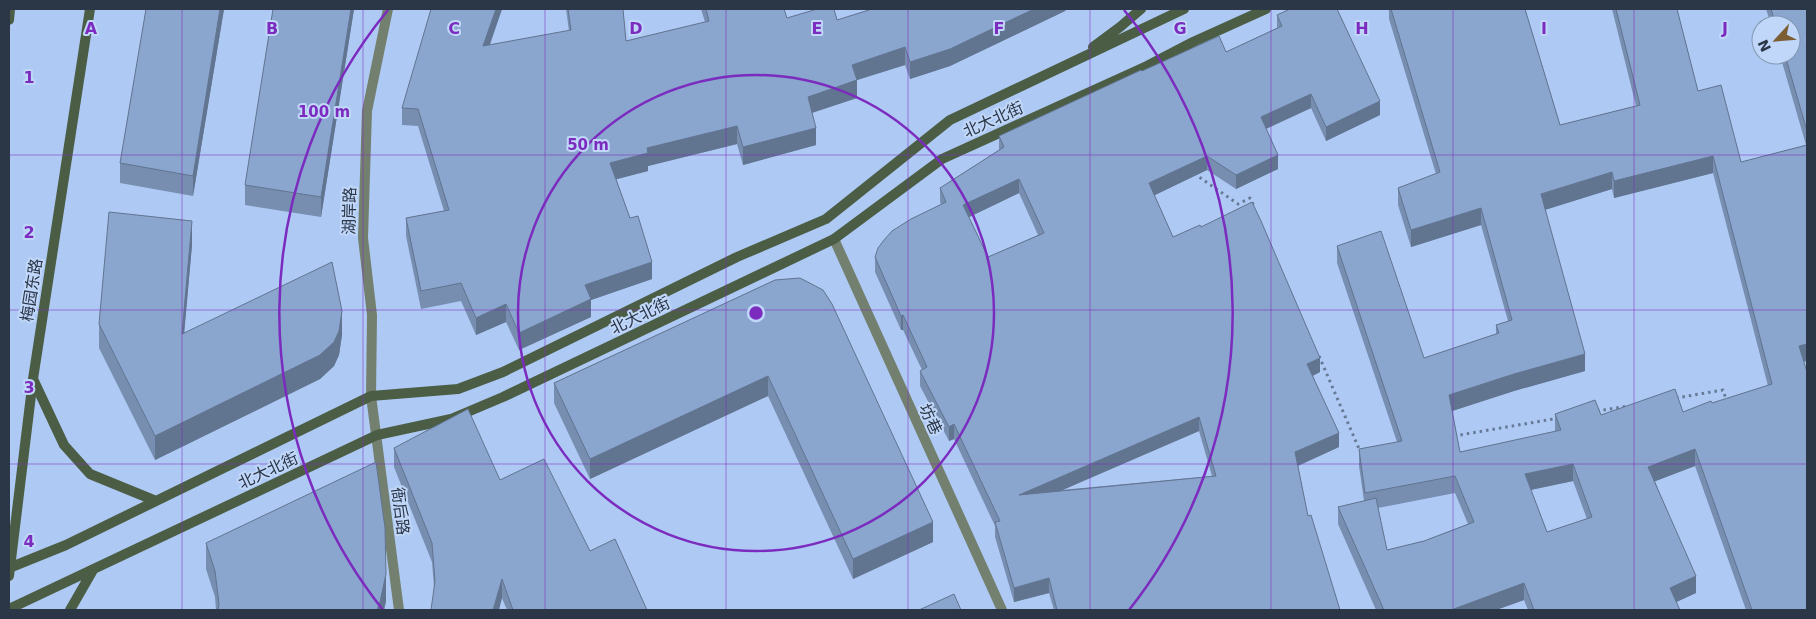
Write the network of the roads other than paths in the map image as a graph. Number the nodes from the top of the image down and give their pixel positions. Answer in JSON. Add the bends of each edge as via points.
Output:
{"nodes":[{"id":1,"x":10,"y":9,"type":"edge"},
{"id":2,"x":90,"y":9,"type":"edge"},
{"id":3,"x":388,"y":9,"type":"edge"},
{"id":4,"x":1141,"y":9,"type":"edge"},
{"id":5,"x":1184,"y":9,"type":"edge"},
{"id":6,"x":1266,"y":9,"type":"edge"},
{"id":7,"x":9,"y":20,"type":"edge"},
{"id":8,"x":1073,"y":62,"type":"junction"},
{"id":9,"x":834,"y":239,"type":"junction"},
{"id":10,"x":33,"y":378,"type":"junction"},
{"id":11,"x":371,"y":396,"type":"junction"},
{"id":12,"x":374,"y":415,"type":"joint"},
{"id":13,"x":377,"y":435,"type":"junction"},
{"id":14,"x":156,"y":501,"type":"junction"},
{"id":15,"x":94,"y":569,"type":"junction"},
{"id":16,"x":9,"y":571,"type":"edge"},
{"id":17,"x":9,"y":609,"type":"edge"},
{"id":18,"x":70,"y":610,"type":"edge"},
{"id":19,"x":399,"y":610,"type":"edge"},
{"id":20,"x":1002,"y":610,"type":"edge"}],
"edges":[{"from":1,"to":7,"type":"main road"},
{"from":2,"to":10,"type":"main road","name":"梅园东路"},
{"from":3,"to":11,"type":"street","name":"湖岸路","via":[[367,111],[364,238],[372,315]]},
{"from":4,"to":8,"type":"main road"},
{"from":5,"to":8,"type":"main road","name":"北大北街"},
{"from":6,"to":9,"type":"main road","name":"北大北街","via":[[942,159]]},
{"from":8,"to":11,"type":"main road","name":"北大北街","via":[[950,120],[826,219],[737,257],[503,372],[458,389]]},
{"from":9,"to":13,"type":"main road","name":"北大北街","via":[[503,397],[451,419]]},
{"from":9,"to":20,"type":"street","name":"坊巷"},
{"from":10,"to":14,"type":"main road","via":[[64,445],[90,474]]},
{"from":10,"to":16,"type":"main road","name":"梅园东路"},
{"from":11,"to":12,"type":"street","name":"湖岸路"},
{"from":11,"to":14,"type":"main road","name":"北大北街"},
{"from":12,"to":13,"type":"street","name":"衙后路"},
{"from":13,"to":15,"type":"main road","name":"北大北街"},
{"from":13,"to":19,"type":"street","name":"衙后路"},
{"from":14,"to":16,"type":"main road","name":"北大北街"},
{"from":15,"to":17,"type":"main road","name":"北大北街"},
{"from":15,"to":18,"type":"main road"}]}
